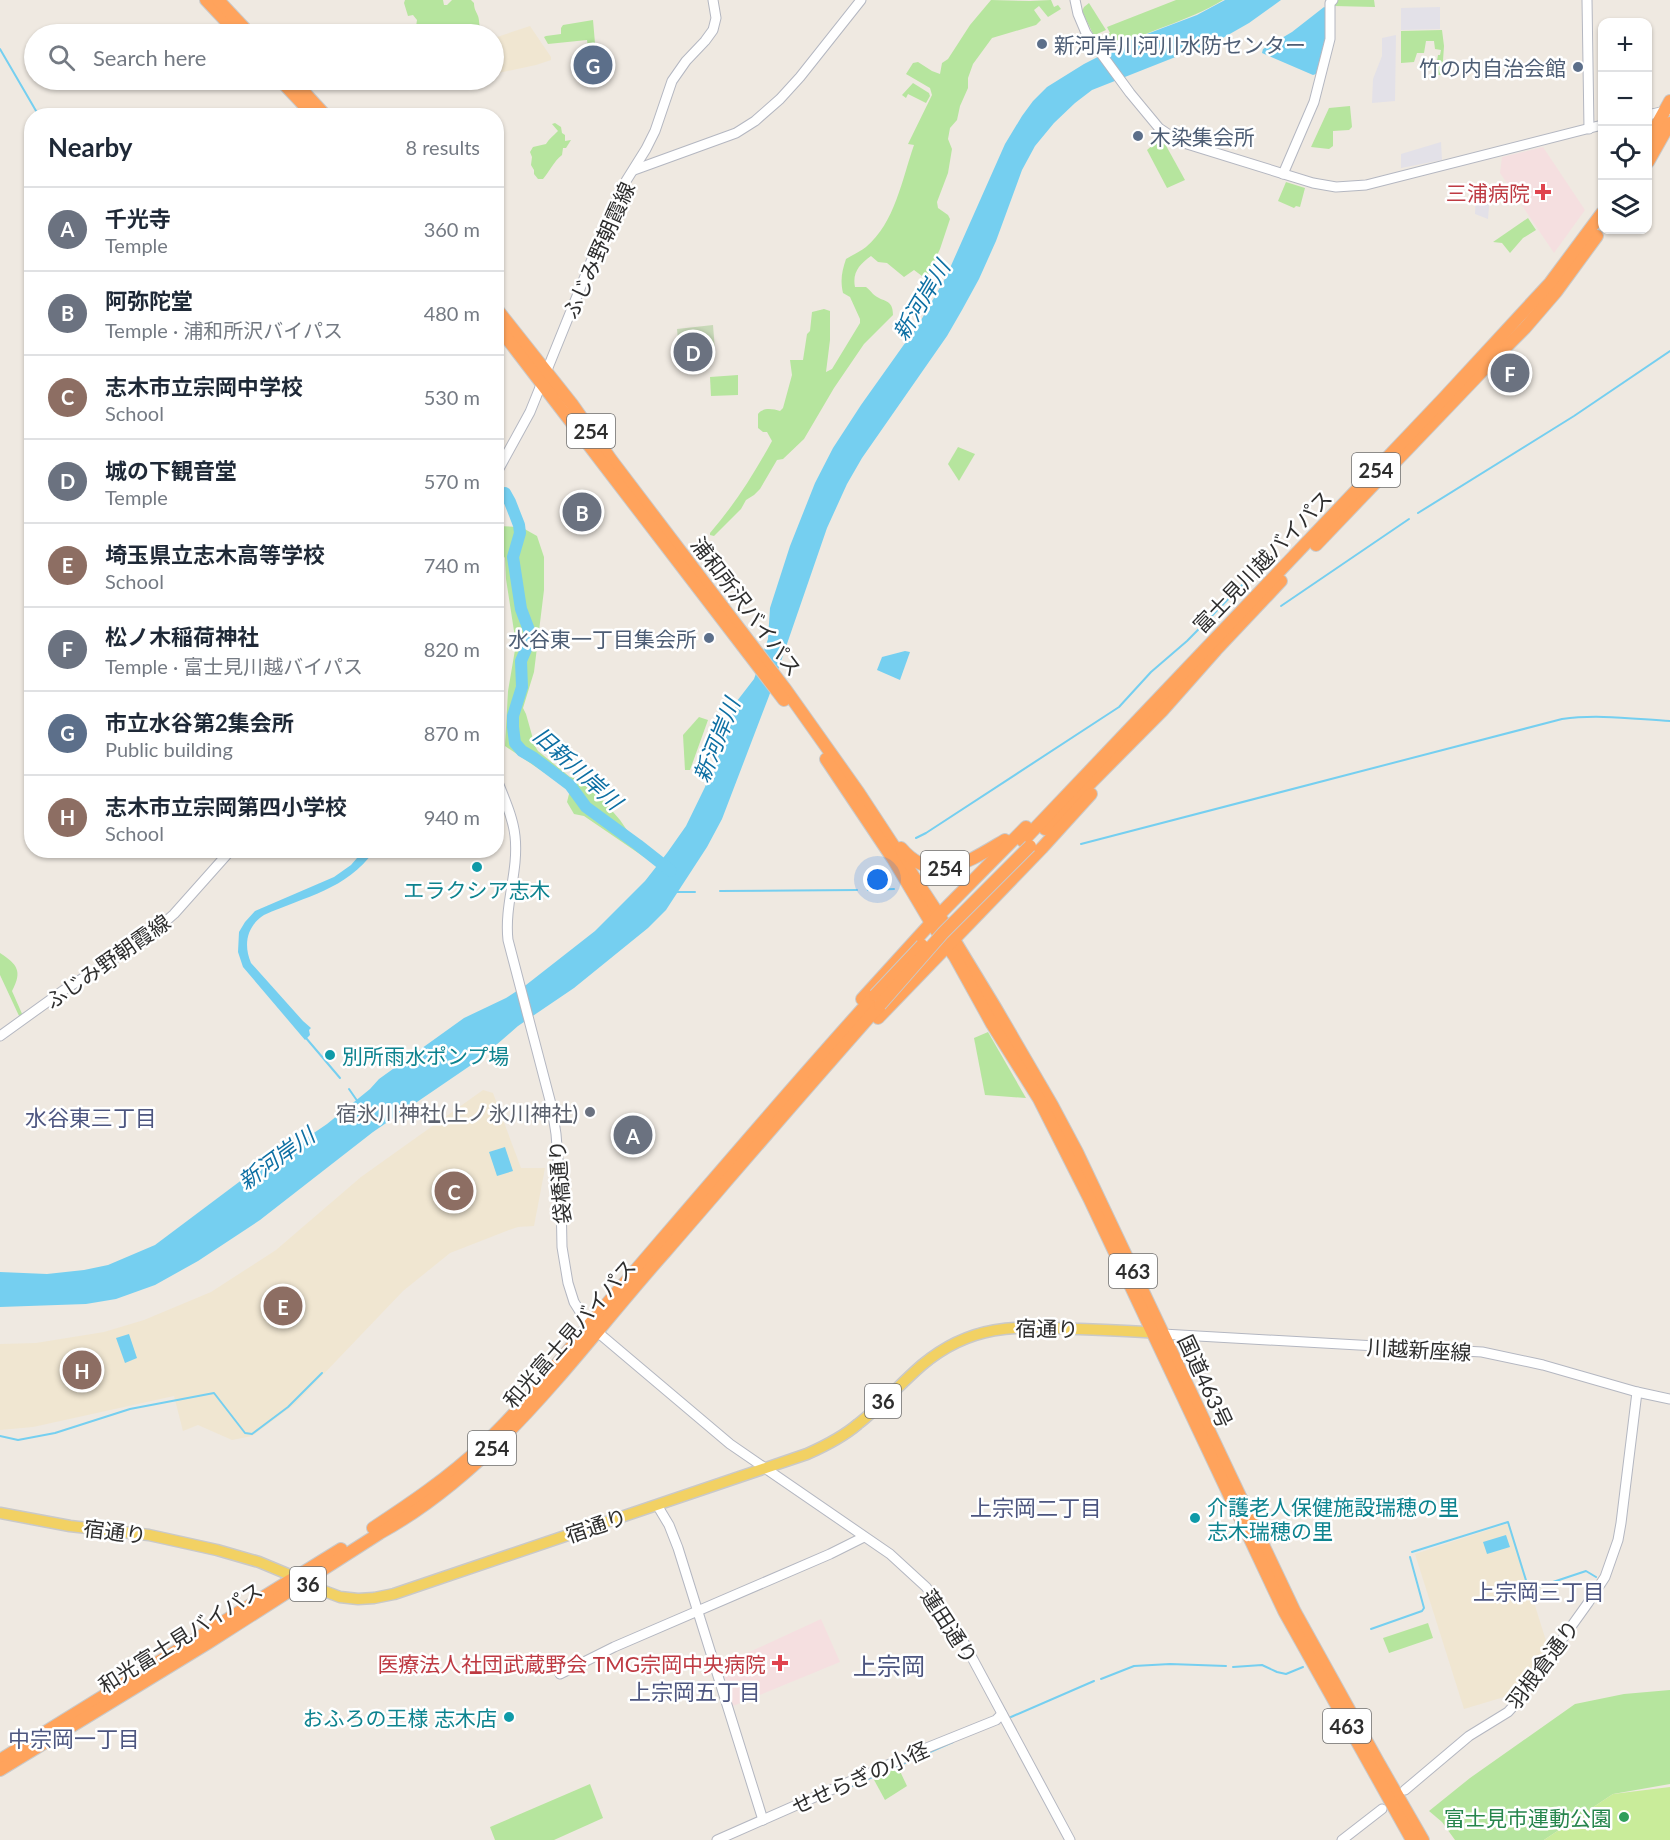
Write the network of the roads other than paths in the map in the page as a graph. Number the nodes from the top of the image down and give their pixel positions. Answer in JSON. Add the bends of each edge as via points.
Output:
{"nodes":[{"id":1,"x":207,"y":0,"type":"edge"},
{"id":2,"x":218,"y":0,"type":"edge"},
{"id":3,"x":713,"y":0,"type":"edge"},
{"id":4,"x":861,"y":0,"type":"edge"},
{"id":5,"x":1076,"y":0,"type":"edge"},
{"id":6,"x":1333,"y":0,"type":"edge"},
{"id":7,"x":1587,"y":0,"type":"edge"},
{"id":8,"x":229,"y":24,"type":"edge"},
{"id":9,"x":241,"y":24,"type":"edge"},
{"id":10,"x":289,"y":90,"type":"edge"},
{"id":11,"x":302,"y":90,"type":"edge"},
{"id":12,"x":1668,"y":107,"type":"edge"},
{"id":13,"x":306,"y":108,"type":"edge"},
{"id":14,"x":319,"y":108,"type":"edge"},
{"id":15,"x":1652,"y":113,"type":"edge"},
{"id":16,"x":1670,"y":123,"type":"edge"},
{"id":17,"x":1599,"y":126,"type":"edge"},
{"id":18,"x":1589,"y":129,"type":"junction"},
{"id":19,"x":1652,"y":133,"type":"edge"},
{"id":20,"x":1652,"y":154,"type":"edge"},
{"id":21,"x":634,"y":170,"type":"junction"},
{"id":22,"x":1283,"y":174,"type":"junction"},
{"id":23,"x":1598,"y":218,"type":"edge"},
{"id":24,"x":1598,"y":234,"type":"edge"},
{"id":25,"x":504,"y":320,"type":"edge"},
{"id":26,"x":504,"y":333,"type":"edge"},
{"id":27,"x":543,"y":377,"type":"junction"},
{"id":28,"x":504,"y":460,"type":"edge"},
{"id":29,"x":785,"y":695,"type":"junction"},
{"id":30,"x":1162,"y":711,"type":"junction"},
{"id":31,"x":504,"y":801,"type":"edge"},
{"id":32,"x":883,"y":828,"type":"junction"},
{"id":33,"x":1023,"y":841,"type":"junction"},
{"id":34,"x":224,"y":858,"type":"edge"},
{"id":35,"x":911,"y":881,"type":"junction"},
{"id":36,"x":942,"y":930,"type":"junction"},
{"id":37,"x":878,"y":1000,"type":"junction"},
{"id":38,"x":0,"y":1036,"type":"edge"},
{"id":39,"x":757,"y":1145,"type":"junction"},
{"id":40,"x":716,"y":1177,"type":"junction"},
{"id":41,"x":594,"y":1328,"type":"junction"},
{"id":42,"x":1157,"y":1333,"type":"junction"},
{"id":43,"x":1637,"y":1392,"type":"junction"},
{"id":44,"x":1670,"y":1399,"type":"edge"},
{"id":45,"x":766,"y":1469,"type":"junction"},
{"id":46,"x":652,"y":1507,"type":"junction"},
{"id":47,"x":0,"y":1513,"type":"edge"},
{"id":48,"x":864,"y":1537,"type":"junction"},
{"id":49,"x":300,"y":1579,"type":"junction"},
{"id":50,"x":694,"y":1612,"type":"junction"},
{"id":51,"x":560,"y":1674,"type":"dead end"},
{"id":52,"x":1002,"y":1714,"type":"junction"},
{"id":53,"x":0,"y":1760,"type":"edge"},
{"id":54,"x":0,"y":1770,"type":"edge"},
{"id":55,"x":1405,"y":1790,"type":"dead end"},
{"id":56,"x":1382,"y":1809,"type":"dead end"},
{"id":57,"x":763,"y":1820,"type":"junction"},
{"id":58,"x":717,"y":1840,"type":"edge"},
{"id":59,"x":1070,"y":1840,"type":"edge"},
{"id":60,"x":1342,"y":1840,"type":"edge"},
{"id":61,"x":1412,"y":1840,"type":"edge"},
{"id":62,"x":1423,"y":1840,"type":"edge"}],
"edges":[{"from":1,"to":8,"type":"highway"},
{"from":2,"to":9,"type":"highway"},
{"from":3,"to":21,"type":"street","name":"ふじみ野朝霞線","via":[[713,30],[672,81],[655,131]]},
{"from":4,"to":21,"type":"street","via":[[800,77],[755,121],[736,132]]},
{"from":5,"to":22,"type":"street","via":[[1092,42],[1154,123],[1187,144]]},
{"from":6,"to":22,"type":"street","via":[[1330,39],[1314,102]]},
{"from":7,"to":18,"type":"street"},
{"from":10,"to":13,"type":"highway"},
{"from":11,"to":14,"type":"highway"},
{"from":12,"to":15,"type":"street"},
{"from":12,"to":19,"type":"highway"},
{"from":16,"to":20,"type":"highway"},
{"from":17,"to":18,"type":"street"},
{"from":18,"to":22,"type":"street","via":[[1357,187],[1336,187]]},
{"from":21,"to":27,"type":"street","name":"ふじみ野朝霞線","via":[[615,201]]},
{"from":23,"to":33,"type":"highway","name":"富士見川越バイパス","number":"254","via":[[1550,283],[1443,399]]},
{"from":24,"to":30,"type":"highway","name":"富士見川越バイパス","number":"254","via":[[1525,328]]},
{"from":25,"to":27,"type":"highway","name":"浦和所沢バイパス","number":"254"},
{"from":26,"to":27,"type":"highway","name":"浦和所沢バイパス","number":"254"},
{"from":27,"to":28,"type":"street","name":"ふじみ野朝霞線","via":[[524,426]]},
{"from":27,"to":29,"type":"highway","name":"浦和所沢バイパス","number":"254"},
{"from":29,"to":32,"type":"highway","name":"浦和所沢バイパス","number":"254"},
{"from":29,"to":35,"type":"highway","name":"浦和所沢バイパス","number":"254"},
{"from":30,"to":33,"type":"highway","name":"富士見川越バイパス","number":"254"},
{"from":30,"to":36,"type":"highway","number":"254","via":[[1071,817]]},
{"from":31,"to":41,"type":"street","name":"袋橋通り","via":[[515,835],[507,928],[552,1108],[568,1283],[574,1302]]},
{"from":32,"to":33,"type":"highway","number":"254","via":[[909,857],[941,868],[980,856],[1004,840]]},
{"from":32,"to":35,"type":"highway","name":"浦和所沢バイパス","number":"254"},
{"from":33,"to":36,"type":"highway","name":"富士見川越バイパス","number":"254","bridge":true},
{"from":33,"to":36,"type":"highway","number":"254"},
{"from":34,"to":38,"type":"street","name":"ふじみ野朝霞線","via":[[163,925]]},
{"from":35,"to":36,"type":"highway","name":"浦和所沢バイパス","number":"254"},
{"from":36,"to":37,"type":"highway","name":"和光富士見バイパス","number":"254","bridge":true},
{"from":36,"to":39,"type":"highway","via":[[855,1040],[770,1136]]},
{"from":36,"to":40,"type":"highway","via":[[792,1077]]},
{"from":36,"to":42,"type":"highway","name":"国道463号","number":"463","via":[[992,1024],[1039,1099]]},
{"from":37,"to":39,"type":"highway","name":"和光富士見バイパス","number":"254"},
{"from":37,"to":40,"type":"highway","name":"和光富士見バイパス","number":"254","via":[[798,1080]]},
{"from":39,"to":41,"type":"highway","name":"和光富士見バイパス","number":"254"},
{"from":40,"to":41,"type":"highway","name":"和光富士見バイパス","number":"254"},
{"from":41,"to":45,"type":"street","name":"袋橋通り","via":[[730,1444]]},
{"from":41,"to":49,"type":"highway","name":"和光富士見バイパス","number":"254","via":[[504,1424],[444,1479]]},
{"from":42,"to":43,"type":"street","name":"川越新座線","via":[[1482,1352]]},
{"from":42,"to":45,"type":"main road","name":"宿通り","number":"36","via":[[1026,1326],[974,1335],[944,1347],[840,1438]]},
{"from":42,"to":61,"type":"highway","name":"国道463号","number":"463","via":[[1284,1611]]},
{"from":42,"to":62,"type":"highway","name":"国道463号","number":"463","via":[[1295,1612]]},
{"from":43,"to":44,"type":"street","name":"川越新座線"},
{"from":43,"to":55,"type":"street","name":"羽根倉通り","via":[[1621,1523],[1605,1577],[1508,1712],[1469,1736]]},
{"from":45,"to":46,"type":"main road","name":"宿通り","number":"36"},
{"from":45,"to":48,"type":"street","name":"蓮田通り"},
{"from":46,"to":49,"type":"main road","name":"宿通り","number":"36","via":[[374,1598],[330,1594]]},
{"from":46,"to":50,"type":"street","via":[[669,1525]]},
{"from":47,"to":49,"type":"main road","name":"宿通り","number":"36","via":[[70,1526],[149,1534],[250,1559]]},
{"from":48,"to":50,"type":"street"},
{"from":48,"to":52,"type":"street","name":"蓮田通り","via":[[900,1562],[934,1596],[955,1626]]},
{"from":49,"to":53,"type":"highway","name":"和光富士見バイパス","number":"254"},
{"from":49,"to":54,"type":"highway","name":"和光富士見バイパス","number":"254"},
{"from":50,"to":51,"type":"street"},
{"from":50,"to":57,"type":"street"},
{"from":52,"to":57,"type":"street","name":"せせらぎの小径","via":[[996,1720]]},
{"from":52,"to":59,"type":"street","name":"蓮田通り"},
{"from":56,"to":60,"type":"street"},
{"from":57,"to":58,"type":"street","name":"せせらぎの小径"}]}
